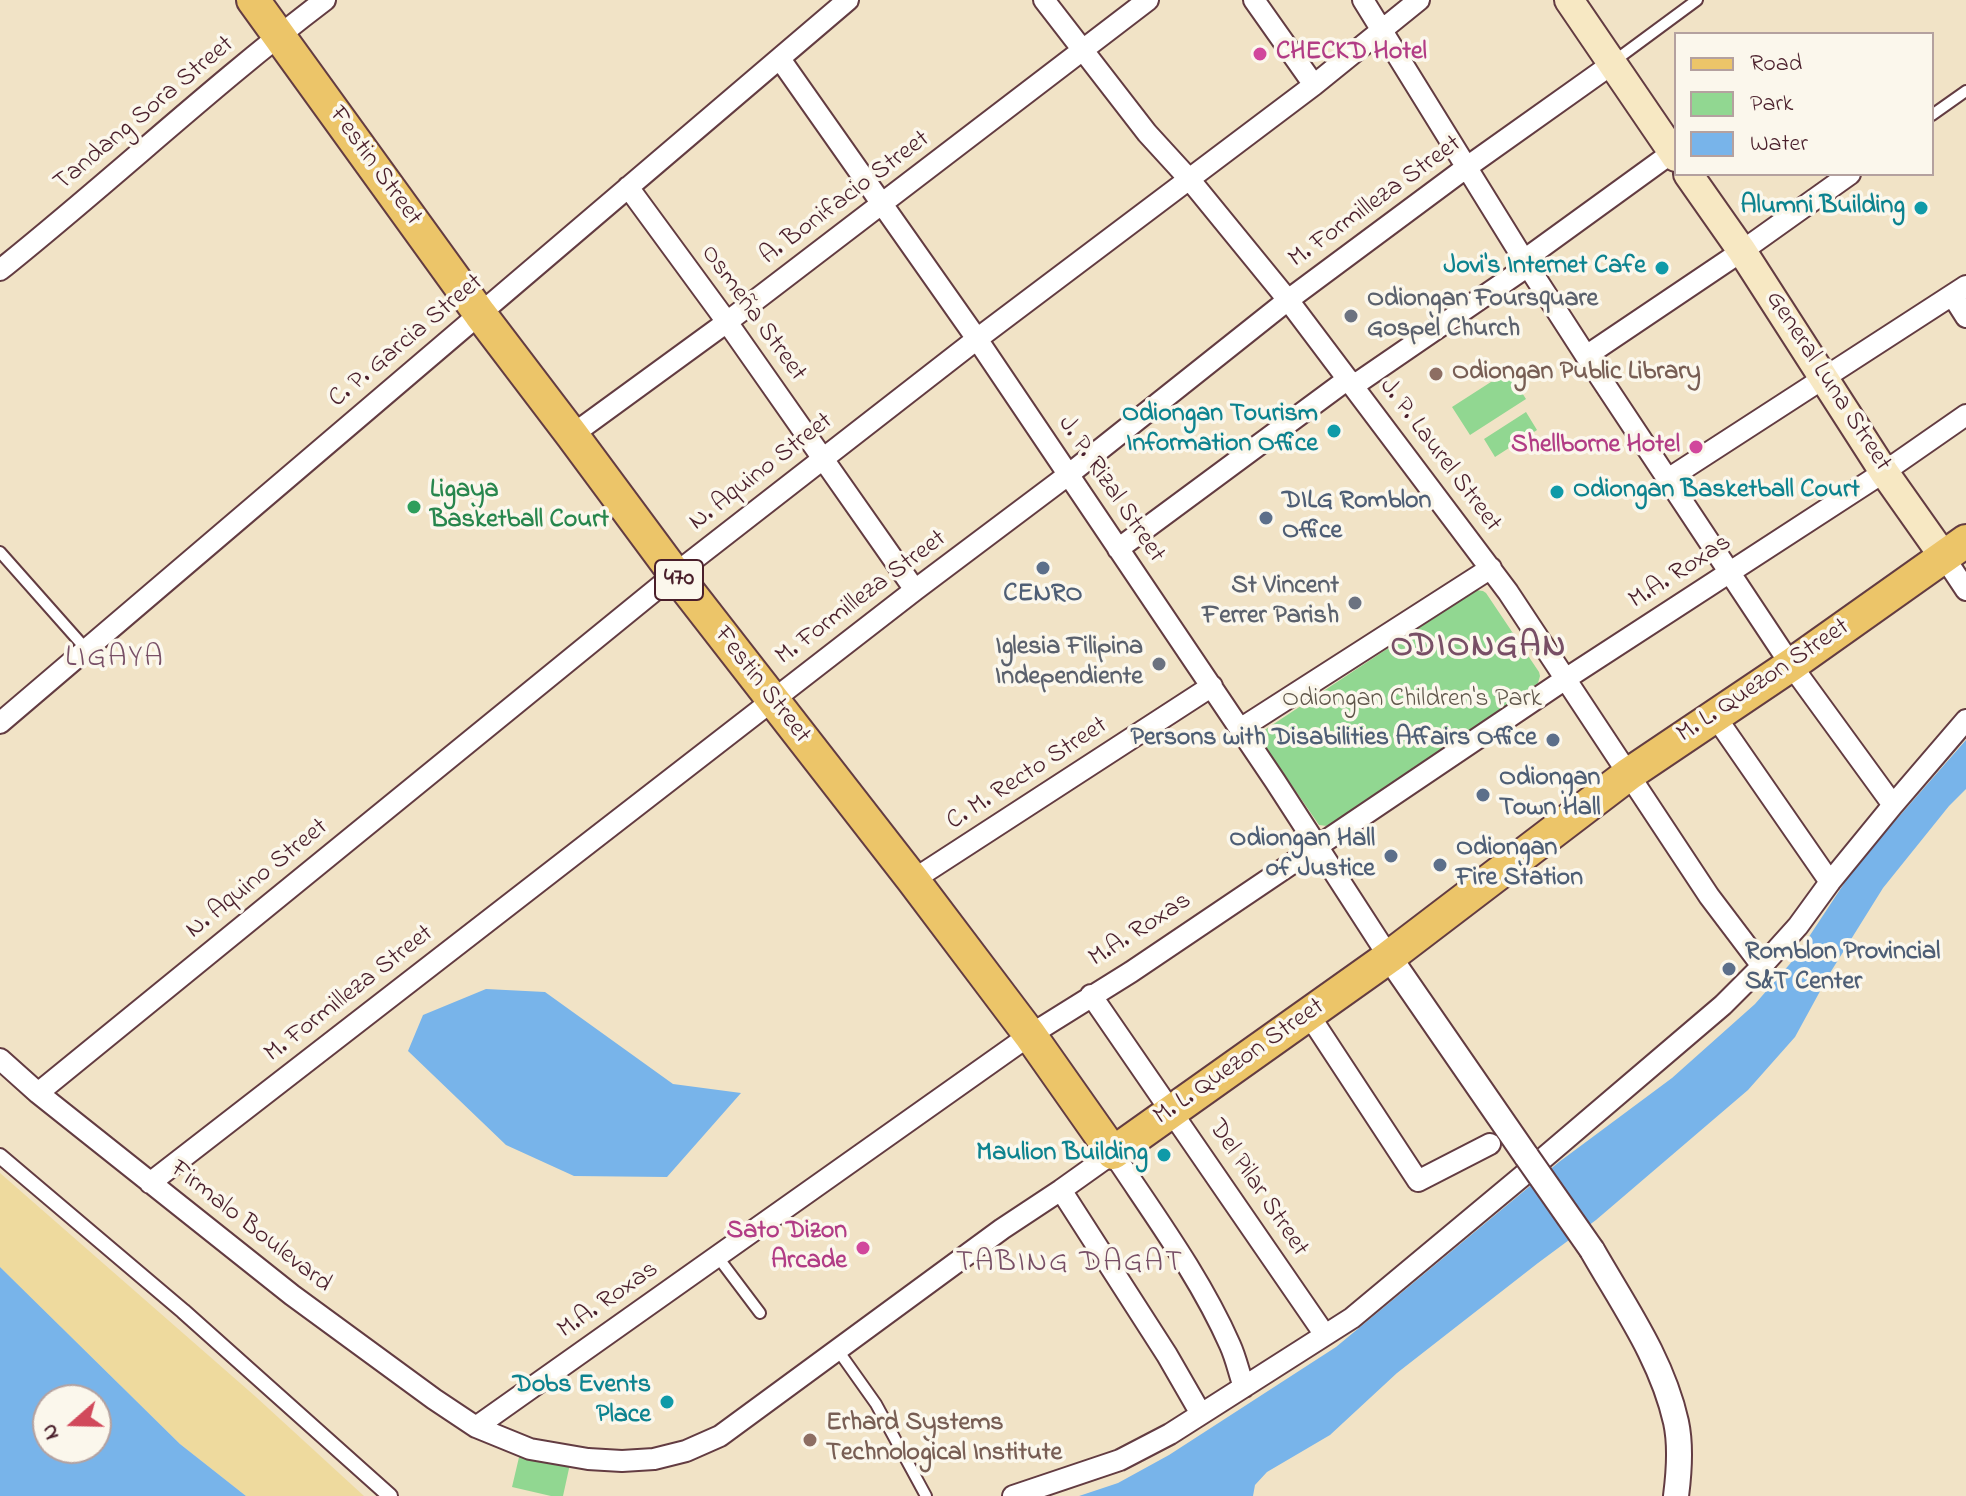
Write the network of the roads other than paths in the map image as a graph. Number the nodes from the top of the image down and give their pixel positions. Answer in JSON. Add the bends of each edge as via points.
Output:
{"nodes":[{"id":1,"x":253,"y":0,"type":"edge"},
{"id":2,"x":325,"y":0,"type":"edge"},
{"id":3,"x":848,"y":0,"type":"edge"},
{"id":4,"x":1044,"y":0,"type":"edge"},
{"id":5,"x":1148,"y":0,"type":"edge"},
{"id":6,"x":1254,"y":0,"type":"edge"},
{"id":7,"x":1363,"y":0,"type":"edge"},
{"id":8,"x":1419,"y":0,"type":"edge"},
{"id":9,"x":1569,"y":0,"type":"edge"},
{"id":10,"x":1697,"y":0,"type":"edge"},
{"id":11,"x":1382,"y":29,"type":"junction"},
{"id":12,"x":279,"y":35,"type":"junction"},
{"id":13,"x":1083,"y":50,"type":"junction"},
{"id":14,"x":780,"y":59,"type":"junction"},
{"id":15,"x":1612,"y":64,"type":"junction"},
{"id":16,"x":1314,"y":85,"type":"junction"},
{"id":17,"x":1966,"y":91,"type":"edge"},
{"id":18,"x":1934,"y":114,"type":"edge"},
{"id":19,"x":1674,"y":154,"type":"edge"},
{"id":20,"x":1674,"y":164,"type":"edge"},
{"id":21,"x":1467,"y":167,"type":"junction"},
{"id":22,"x":1690,"y":176,"type":"edge"},
{"id":23,"x":1847,"y":176,"type":"edge"},
{"id":24,"x":1190,"y":180,"type":"junction"},
{"id":25,"x":628,"y":187,"type":"junction"},
{"id":26,"x":883,"y":204,"type":"junction"},
{"id":27,"x":1742,"y":251,"type":"junction"},
{"id":28,"x":1526,"y":263,"type":"junction"},
{"id":29,"x":0,"y":270,"type":"edge"},
{"id":30,"x":1959,"y":291,"type":"edge"},
{"id":31,"x":1288,"y":300,"type":"junction"},
{"id":32,"x":480,"y":314,"type":"junction"},
{"id":33,"x":1966,"y":317,"type":"edge"},
{"id":34,"x":727,"y":322,"type":"junction"},
{"id":35,"x":977,"y":339,"type":"junction"},
{"id":36,"x":1586,"y":356,"type":"junction"},
{"id":37,"x":1823,"y":379,"type":"junction"},
{"id":38,"x":1350,"y":382,"type":"junction"},
{"id":39,"x":1966,"y":415,"type":"edge"},
{"id":40,"x":572,"y":435,"type":"junction"},
{"id":41,"x":823,"y":458,"type":"junction"},
{"id":42,"x":1884,"y":472,"type":"junction"},
{"id":43,"x":1068,"y":475,"type":"junction"},
{"id":44,"x":1668,"y":479,"type":"junction"},
{"id":45,"x":1118,"y":549,"type":"junction"},
{"id":46,"x":1955,"y":549,"type":"edge"},
{"id":47,"x":0,"y":552,"type":"edge"},
{"id":48,"x":1491,"y":568,"type":"junction"},
{"id":49,"x":1731,"y":572,"type":"junction"},
{"id":50,"x":675,"y":574,"type":"junction"},
{"id":51,"x":915,"y":590,"type":"junction"},
{"id":52,"x":1966,"y":590,"type":"edge"},
{"id":53,"x":86,"y":649,"type":"junction"},
{"id":54,"x":1791,"y":665,"type":"junction"},
{"id":55,"x":1567,"y":678,"type":"junction"},
{"id":56,"x":1212,"y":686,"type":"junction"},
{"id":57,"x":773,"y":701,"type":"junction"},
{"id":58,"x":1715,"y":716,"type":"junction"},
{"id":59,"x":1966,"y":720,"type":"edge"},
{"id":60,"x":0,"y":723,"type":"edge"},
{"id":61,"x":1240,"y":729,"type":"junction"},
{"id":62,"x":1629,"y":774,"type":"junction"},
{"id":63,"x":1893,"y":805,"type":"junction"},
{"id":64,"x":1318,"y":844,"type":"junction"},
{"id":65,"x":913,"y":880,"type":"junction"},
{"id":66,"x":1830,"y":882,"type":"junction"},
{"id":67,"x":1389,"y":957,"type":"junction"},
{"id":68,"x":1762,"y":966,"type":"junction"},
{"id":69,"x":1091,"y":995,"type":"junction"},
{"id":70,"x":1309,"y":1015,"type":"junction"},
{"id":71,"x":1030,"y":1035,"type":"junction"},
{"id":72,"x":0,"y":1059,"type":"edge"},
{"id":73,"x":38,"y":1093,"type":"junction"},
{"id":74,"x":1172,"y":1110,"type":"junction"},
{"id":75,"x":1490,"y":1144,"type":"dead end"},
{"id":76,"x":1113,"y":1153,"type":"junction"},
{"id":77,"x":0,"y":1156,"type":"edge"},
{"id":78,"x":150,"y":1183,"type":"junction"},
{"id":79,"x":1061,"y":1190,"type":"junction"},
{"id":80,"x":717,"y":1256,"type":"junction"},
{"id":81,"x":760,"y":1313,"type":"dead end"},
{"id":82,"x":1325,"y":1335,"type":"junction"},
{"id":83,"x":837,"y":1349,"type":"junction"},
{"id":84,"x":1244,"y":1387,"type":"junction"},
{"id":85,"x":1201,"y":1414,"type":"junction"},
{"id":86,"x":476,"y":1427,"type":"junction"},
{"id":87,"x":390,"y":1496,"type":"edge"},
{"id":88,"x":926,"y":1496,"type":"edge"},
{"id":89,"x":1013,"y":1496,"type":"edge"},
{"id":90,"x":1676,"y":1496,"type":"edge"}],
"edges":[{"from":1,"to":12,"type":"main road","name":"Festin Street","number":"470"},
{"from":2,"to":12,"type":"street","name":"Tandang Sora Street"},
{"from":3,"to":14,"type":"street","name":"C. P. Garcia Street"},
{"from":4,"to":13,"type":"street","name":"J. P. Laurel Street"},
{"from":5,"to":13,"type":"street","name":"A. Bonifacio Street"},
{"from":6,"to":16,"type":"street"},
{"from":7,"to":11,"type":"street"},
{"from":8,"to":11,"type":"street","name":"N. Aquino Street"},
{"from":9,"to":15,"type":"main road","name":"General Luna Street"},
{"from":10,"to":15,"type":"lane"},
{"from":11,"to":16,"type":"street","name":"N. Aquino Street"},
{"from":11,"to":21,"type":"street"},
{"from":12,"to":29,"type":"street","name":"Tandang Sora Street"},
{"from":12,"to":32,"type":"main road","name":"Festin Street","number":"470"},
{"from":13,"to":24,"type":"street","name":"J. P. Laurel Street"},
{"from":13,"to":26,"type":"street","name":"A. Bonifacio Street"},
{"from":14,"to":25,"type":"street","name":"C. P. Garcia Street"},
{"from":14,"to":26,"type":"street","name":"J. P. Rizal Street"},
{"from":15,"to":19,"type":"main road","name":"General Luna Street"},
{"from":15,"to":21,"type":"street","name":"M. Formilleza Street"},
{"from":16,"to":24,"type":"street","name":"N. Aquino Street"},
{"from":17,"to":18,"type":"lane"},
{"from":20,"to":28,"type":"street"},
{"from":21,"to":28,"type":"street"},
{"from":21,"to":31,"type":"street","name":"M. Formilleza Street"},
{"from":22,"to":27,"type":"main road","name":"General Luna Street"},
{"from":23,"to":27,"type":"street"},
{"from":24,"to":31,"type":"street","name":"J. P. Laurel Street"},
{"from":24,"to":35,"type":"street","name":"N. Aquino Street"},
{"from":25,"to":32,"type":"street","name":"C. P. Garcia Street"},
{"from":25,"to":34,"type":"street","name":"Osmeña Street"},
{"from":26,"to":34,"type":"street","name":"A. Bonifacio Street"},
{"from":26,"to":35,"type":"street","name":"J. P. Rizal Street"},
{"from":27,"to":36,"type":"street"},
{"from":27,"to":37,"type":"main road","name":"General Luna Street"},
{"from":28,"to":36,"type":"street"},
{"from":28,"to":38,"type":"street"},
{"from":30,"to":33,"type":"street"},
{"from":30,"to":37,"type":"street"},
{"from":31,"to":38,"type":"street","name":"J. P. Laurel Street"},
{"from":31,"to":43,"type":"street","name":"M. Formilleza Street"},
{"from":32,"to":40,"type":"main road","name":"Festin Street","number":"470"},
{"from":32,"to":53,"type":"street","name":"C. P. Garcia Street"},
{"from":34,"to":40,"type":"street","name":"A. Bonifacio Street"},
{"from":34,"to":41,"type":"street","name":"Osmeña Street"},
{"from":35,"to":41,"type":"street","name":"N. Aquino Street"},
{"from":35,"to":43,"type":"street","name":"J. P. Rizal Street"},
{"from":36,"to":44,"type":"street"},
{"from":37,"to":42,"type":"main road","name":"General Luna Street"},
{"from":37,"to":44,"type":"street"},
{"from":38,"to":45,"type":"street"},
{"from":38,"to":48,"type":"street","name":"J. P. Laurel Street"},
{"from":39,"to":42,"type":"street","name":"M.A. Roxas"},
{"from":40,"to":50,"type":"main road","name":"Festin Street","number":"470"},
{"from":41,"to":50,"type":"street","name":"N. Aquino Street"},
{"from":41,"to":51,"type":"street","name":"Osmeña Street"},
{"from":42,"to":46,"type":"main road","name":"General Luna Street"},
{"from":42,"to":49,"type":"street","name":"M.A. Roxas"},
{"from":43,"to":45,"type":"street","name":"J. P. Rizal Street"},
{"from":43,"to":51,"type":"street","name":"M. Formilleza Street"},
{"from":44,"to":49,"type":"street"},
{"from":45,"to":56,"type":"street","name":"J. P. Rizal Street"},
{"from":46,"to":52,"type":"street","name":"General Luna Street"},
{"from":46,"to":54,"type":"main road","name":"M. L. Quezon Street"},
{"from":47,"to":53,"type":"lane"},
{"from":48,"to":55,"type":"street","name":"J. P. Laurel Street"},
{"from":48,"to":61,"type":"street"},
{"from":49,"to":54,"type":"street"},
{"from":49,"to":55,"type":"street","name":"M.A. Roxas"},
{"from":50,"to":57,"type":"main road","name":"Festin Street","number":"470"},
{"from":50,"to":73,"type":"street","name":"N. Aquino Street"},
{"from":51,"to":57,"type":"street","name":"M. Formilleza Street"},
{"from":53,"to":60,"type":"street","name":"C. P. Garcia Street"},
{"from":54,"to":58,"type":"main road","name":"M. L. Quezon Street"},
{"from":54,"to":63,"type":"street"},
{"from":55,"to":62,"type":"street","name":"J. P. Laurel Street"},
{"from":55,"to":64,"type":"street","name":"M.A. Roxas"},
{"from":56,"to":61,"type":"street","name":"J. P. Rizal Street"},
{"from":56,"to":65,"type":"street","name":"C. M. Recto Street"},
{"from":57,"to":65,"type":"main road","name":"Festin Street","number":"470"},
{"from":57,"to":78,"type":"street","name":"M. Formilleza Street"},
{"from":58,"to":62,"type":"main road","name":"M. L. Quezon Street"},
{"from":58,"to":66,"type":"street"},
{"from":59,"to":63,"type":"street"},
{"from":61,"to":64,"type":"street","name":"J. P. Rizal Street"},
{"from":62,"to":67,"type":"main road","name":"M. L. Quezon Street"},
{"from":62,"to":68,"type":"street","name":"J. P. Laurel Street"},
{"from":63,"to":66,"type":"street"},
{"from":64,"to":67,"type":"street","name":"J. P. Rizal Street"},
{"from":64,"to":69,"type":"street","name":"M.A. Roxas"},
{"from":65,"to":71,"type":"main road","name":"Festin Street","number":"470"},
{"from":66,"to":68,"type":"street"},
{"from":67,"to":70,"type":"main road","name":"M. L. Quezon Street"},
{"from":67,"to":90,"type":"street","bridge":true,"via":[[1592,1250],[1646,1343],[1663,1376],[1676,1424]]},
{"from":68,"to":82,"type":"street","via":[[1526,1173]]},
{"from":69,"to":71,"type":"street","name":"M.A. Roxas"},
{"from":69,"to":74,"type":"street","name":"Del Pilar Street"},
{"from":70,"to":74,"type":"main road","name":"M. L. Quezon Street"},
{"from":70,"to":75,"type":"street","via":[[1418,1181]]},
{"from":71,"to":76,"type":"main road","name":"Festin Street","number":"470"},
{"from":71,"to":80,"type":"street","name":"M.A. Roxas"},
{"from":72,"to":73,"type":"street","name":"Firmalo Boulevard"},
{"from":73,"to":78,"type":"street","name":"Firmalo Boulevard"},
{"from":74,"to":76,"type":"main road","name":"M. L. Quezon Street"},
{"from":74,"to":82,"type":"street","name":"Del Pilar Street"},
{"from":76,"to":79,"type":"street","name":"M. L. Quezon Street"},
{"from":76,"to":84,"type":"street","name":"Festin Street","via":[[1213,1310]]},
{"from":77,"to":87,"type":"street"},
{"from":78,"to":86,"type":"street","name":"Firmalo Boulevard","via":[[292,1295]]},
{"from":79,"to":83,"type":"street","name":"M. L. Quezon Street"},
{"from":79,"to":85,"type":"street"},
{"from":80,"to":81,"type":"lane"},
{"from":80,"to":86,"type":"street","name":"M.A. Roxas"},
{"from":82,"to":84,"type":"street"},
{"from":83,"to":86,"type":"street","name":"M. L. Quezon Street","via":[[720,1436],[654,1459],[588,1459],[530,1449]]},
{"from":83,"to":88,"type":"lane","via":[[876,1404]]},
{"from":84,"to":85,"type":"street"},
{"from":85,"to":89,"type":"street","via":[[1120,1460]]}]}
